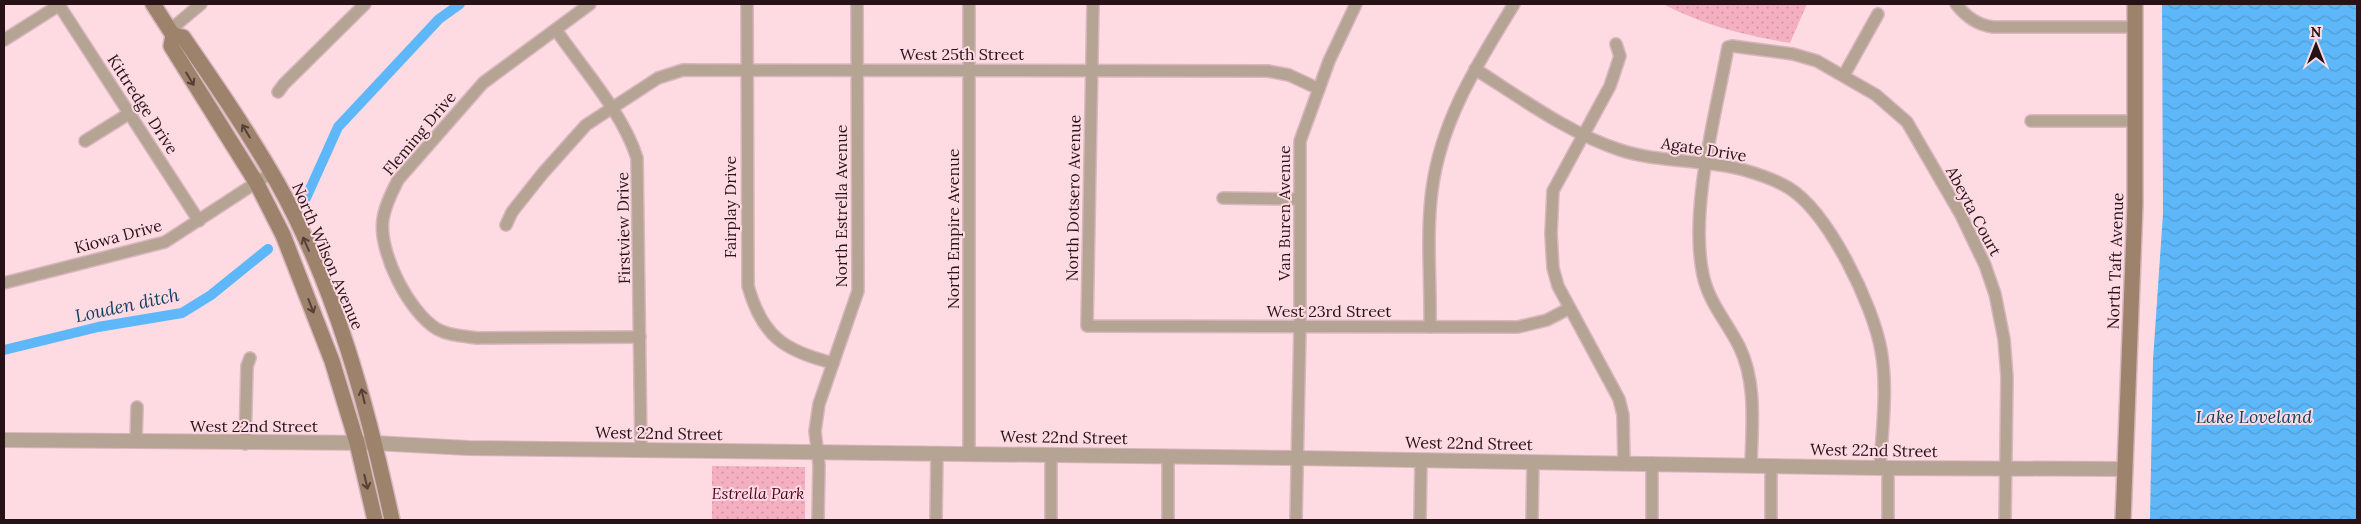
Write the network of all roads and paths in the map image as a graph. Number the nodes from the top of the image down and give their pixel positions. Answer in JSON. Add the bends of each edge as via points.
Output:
{"nodes":[{"id":1,"x":60,"y":4,"type":"edge"},
{"id":2,"x":153,"y":4,"type":"edge"},
{"id":3,"x":201,"y":4,"type":"edge"},
{"id":4,"x":365,"y":4,"type":"edge"},
{"id":5,"x":590,"y":4,"type":"edge"},
{"id":6,"x":747,"y":4,"type":"edge"},
{"id":7,"x":857,"y":4,"type":"edge"},
{"id":8,"x":969,"y":4,"type":"edge"},
{"id":9,"x":1093,"y":4,"type":"edge"},
{"id":10,"x":1356,"y":4,"type":"edge"},
{"id":11,"x":1514,"y":4,"type":"edge"},
{"id":12,"x":1956,"y":4,"type":"edge"},
{"id":13,"x":2135,"y":4,"type":"edge"},
{"id":14,"x":1878,"y":14,"type":"dead end"},
{"id":15,"x":2135,"y":26,"type":"junction"},
{"id":16,"x":556,"y":30,"type":"junction"},
{"id":17,"x":172,"y":33,"type":"junction"},
{"id":18,"x":4,"y":40,"type":"edge"},
{"id":19,"x":1616,"y":44,"type":"dead end"},
{"id":20,"x":969,"y":69,"type":"junction"},
{"id":21,"x":1475,"y":69,"type":"junction"},
{"id":22,"x":746,"y":70,"type":"junction"},
{"id":23,"x":857,"y":70,"type":"junction"},
{"id":24,"x":1092,"y":71,"type":"junction"},
{"id":25,"x":1844,"y":75,"type":"junction"},
{"id":26,"x":1319,"y":89,"type":"junction"},
{"id":27,"x":278,"y":92,"type":"dead end"},
{"id":28,"x":611,"y":108,"type":"junction"},
{"id":29,"x":130,"y":113,"type":"junction"},
{"id":30,"x":2031,"y":121,"type":"dead end"},
{"id":31,"x":2135,"y":121,"type":"junction"},
{"id":32,"x":1583,"y":134,"type":"junction"},
{"id":33,"x":85,"y":141,"type":"dead end"},
{"id":34,"x":1707,"y":163,"type":"junction"},
{"id":35,"x":271,"y":173,"type":"junction"},
{"id":36,"x":256,"y":182,"type":"junction"},
{"id":37,"x":1224,"y":198,"type":"dead end"},
{"id":38,"x":1298,"y":199,"type":"junction"},
{"id":39,"x":199,"y":221,"type":"junction"},
{"id":40,"x":506,"y":225,"type":"dead end"},
{"id":41,"x":4,"y":283,"type":"edge"},
{"id":42,"x":1568,"y":309,"type":"junction"},
{"id":43,"x":1087,"y":326,"type":"joint"},
{"id":44,"x":1300,"y":327,"type":"junction"},
{"id":45,"x":1430,"y":327,"type":"junction"},
{"id":46,"x":640,"y":337,"type":"junction"},
{"id":47,"x":250,"y":358,"type":"dead end"},
{"id":48,"x":833,"y":363,"type":"junction"},
{"id":49,"x":136,"y":407,"type":"dead end"},
{"id":50,"x":4,"y":440,"type":"edge"},
{"id":51,"x":136,"y":441,"type":"junction"},
{"id":52,"x":357,"y":443,"type":"junction"},
{"id":53,"x":374,"y":443,"type":"junction"},
{"id":54,"x":245,"y":444,"type":"junction"},
{"id":55,"x":641,"y":450,"type":"junction"},
{"id":56,"x":816,"y":452,"type":"junction"},
{"id":57,"x":937,"y":453,"type":"junction"},
{"id":58,"x":969,"y":454,"type":"junction"},
{"id":59,"x":1051,"y":454,"type":"junction"},
{"id":60,"x":1168,"y":456,"type":"junction"},
{"id":61,"x":1296,"y":458,"type":"junction"},
{"id":62,"x":1421,"y":460,"type":"junction"},
{"id":63,"x":1532,"y":462,"type":"junction"},
{"id":64,"x":1624,"y":463,"type":"junction"},
{"id":65,"x":1652,"y":463,"type":"junction"},
{"id":66,"x":1751,"y":465,"type":"junction"},
{"id":67,"x":1771,"y":466,"type":"junction"},
{"id":68,"x":1884,"y":468,"type":"junction"},
{"id":69,"x":2006,"y":468,"type":"junction"},
{"id":70,"x":2125,"y":469,"type":"junction"},
{"id":71,"x":375,"y":520,"type":"edge"},
{"id":72,"x":392,"y":520,"type":"edge"},
{"id":73,"x":818,"y":520,"type":"edge"},
{"id":74,"x":936,"y":520,"type":"edge"},
{"id":75,"x":1051,"y":520,"type":"edge"},
{"id":76,"x":1168,"y":520,"type":"edge"},
{"id":77,"x":1296,"y":520,"type":"edge"},
{"id":78,"x":1420,"y":520,"type":"edge"},
{"id":79,"x":1532,"y":520,"type":"edge"},
{"id":80,"x":1652,"y":520,"type":"edge"},
{"id":81,"x":1771,"y":520,"type":"edge"},
{"id":82,"x":1888,"y":520,"type":"edge"},
{"id":83,"x":2005,"y":520,"type":"edge"},
{"id":84,"x":2123,"y":520,"type":"edge"}],
"edges":[{"from":1,"to":18,"type":"street"},
{"from":1,"to":29,"type":"street","name":"Kittredge Drive"},
{"from":2,"to":17,"type":"main road","name":"North Wilson Avenue"},
{"from":3,"to":17,"type":"street"},
{"from":4,"to":27,"type":"street"},
{"from":5,"to":16,"type":"street","name":"Fleming Drive"},
{"from":6,"to":22,"type":"street","name":"Fairplay Drive"},
{"from":7,"to":23,"type":"street","name":"North Estrella Avenue"},
{"from":8,"to":20,"type":"street","name":"North Empire Avenue"},
{"from":9,"to":24,"type":"street","name":"North Dotsero Avenue"},
{"from":10,"to":26,"type":"street","name":"Van Buren Avenue"},
{"from":11,"to":21,"type":"street"},
{"from":12,"to":15,"type":"street","via":[[1970,19],[1984,26]]},
{"from":13,"to":15,"type":"main road","name":"North Taft Avenue"},
{"from":14,"to":25,"type":"street"},
{"from":15,"to":31,"type":"main road","name":"North Taft Avenue"},
{"from":16,"to":28,"type":"street","name":"Firstview Drive"},
{"from":16,"to":46,"type":"street","name":"Fleming Drive","via":[[483,83],[398,180],[383,218],[389,256],[399,282],[416,309],[437,329],[451,334],[477,338]]},
{"from":35,"to":17,"type":"main road","name":"North Wilson Avenue","one_way":true,"via":[[184,37]]},
{"from":17,"to":36,"type":"main road","name":"North Wilson Avenue","one_way":true,"via":[[171,46]]},
{"from":19,"to":32,"type":"street","via":[[1620,51],[1618,65]]},
{"from":20,"to":23,"type":"street","name":"West 25th Street"},
{"from":20,"to":24,"type":"street","name":"West 25th Street"},
{"from":20,"to":58,"type":"street","name":"North Empire Avenue"},
{"from":21,"to":32,"type":"street","name":"Agate Drive"},
{"from":21,"to":45,"type":"street","via":[[1453,111],[1434,180],[1430,218]]},
{"from":22,"to":23,"type":"street","name":"West 25th Street"},
{"from":22,"to":28,"type":"street","name":"West 25th Street","via":[[673,72]]},
{"from":22,"to":48,"type":"street","name":"Fairplay Drive","via":[[746,270],[753,306],[780,342],[804,356]]},
{"from":23,"to":48,"type":"street","name":"North Estrella Avenue","via":[[858,291]]},
{"from":24,"to":26,"type":"street","name":"West 25th Street","via":[[1268,71],[1289,74]]},
{"from":24,"to":43,"type":"street","name":"North Dotsero Avenue"},
{"from":25,"to":34,"type":"street","name":"Abeyta Court","via":[[1793,54],[1728,47]]},
{"from":25,"to":69,"type":"street","name":"Abeyta Court","via":[[1876,95],[1906,122],[1961,215],[1985,265],[1995,294],[2004,346]]},
{"from":26,"to":38,"type":"street","name":"Van Buren Avenue","via":[[1300,141]]},
{"from":28,"to":40,"type":"street","name":"West 25th Street","via":[[580,130],[518,204]]},
{"from":28,"to":46,"type":"street","name":"Firstview Drive","via":[[633,144],[637,158]]},
{"from":29,"to":33,"type":"street"},
{"from":29,"to":39,"type":"street","name":"Kittredge Drive"},
{"from":30,"to":31,"type":"street"},
{"from":31,"to":70,"type":"main road","name":"North Taft Avenue"},
{"from":32,"to":34,"type":"street","name":"Agate Drive","via":[[1602,144],[1641,155]]},
{"from":32,"to":42,"type":"street","via":[[1557,180],[1551,199],[1552,268]]},
{"from":34,"to":66,"type":"street","via":[[1700,230],[1701,262],[1711,298],[1740,347],[1748,371]]},
{"from":34,"to":68,"type":"street","name":"Agate Drive","via":[[1744,170],[1775,182],[1794,192],[1816,211],[1868,305],[1882,357]]},
{"from":35,"to":36,"type":"street","name":"Kiowa Drive"},
{"from":53,"to":35,"type":"main road","name":"North Wilson Avenue","one_way":true,"via":[[360,382],[338,317]]},
{"from":36,"to":39,"type":"street","name":"Kiowa Drive"},
{"from":36,"to":52,"type":"main road","name":"North Wilson Avenue","one_way":true,"via":[[300,277],[332,361]]},
{"from":37,"to":38,"type":"street"},
{"from":38,"to":44,"type":"street","name":"Van Buren Avenue"},
{"from":39,"to":41,"type":"street","name":"Kiowa Drive","via":[[172,239],[153,246]]},
{"from":42,"to":45,"type":"street","name":"West 23rd Street","via":[[1546,320],[1518,327]]},
{"from":42,"to":64,"type":"street","via":[[1619,399],[1624,422]]},
{"from":43,"to":44,"type":"street","name":"West 23rd Street"},
{"from":44,"to":45,"type":"street","name":"West 23rd Street"},
{"from":44,"to":61,"type":"street","name":"Van Buren Avenue"},
{"from":46,"to":55,"type":"street","name":"Firstview Drive"},
{"from":47,"to":54,"type":"street","via":[[247,366]]},
{"from":48,"to":56,"type":"street","name":"North Estrella Avenue","via":[[816,420]]},
{"from":49,"to":51,"type":"street"},
{"from":50,"to":51,"type":"street","name":"West 22nd Street"},
{"from":51,"to":54,"type":"street","name":"West 22nd Street"},
{"from":52,"to":53,"type":"street","name":"West 22nd Street"},
{"from":52,"to":54,"type":"street","name":"West 22nd Street"},
{"from":52,"to":71,"type":"main road","name":"North Wilson Avenue","one_way":true},
{"from":53,"to":55,"type":"street","name":"West 22nd Street","via":[[468,448]]},
{"from":53,"to":72,"type":"main road","name":"North Wilson Avenue"},
{"from":55,"to":56,"type":"street","name":"West 22nd Street"},
{"from":56,"to":57,"type":"street","name":"West 22nd Street"},
{"from":56,"to":73,"type":"street","name":"North Estrella Avenue","via":[[819,465]]},
{"from":57,"to":58,"type":"street","name":"West 22nd Street"},
{"from":57,"to":74,"type":"street"},
{"from":58,"to":59,"type":"street","name":"West 22nd Street"},
{"from":59,"to":60,"type":"street","name":"West 22nd Street"},
{"from":59,"to":75,"type":"street"},
{"from":60,"to":61,"type":"street","name":"West 22nd Street"},
{"from":60,"to":76,"type":"street"},
{"from":61,"to":62,"type":"street","name":"West 22nd Street"},
{"from":61,"to":77,"type":"street","name":"Van Buren Avenue"},
{"from":62,"to":63,"type":"street","name":"West 22nd Street"},
{"from":62,"to":78,"type":"street"},
{"from":63,"to":64,"type":"street","name":"West 22nd Street"},
{"from":63,"to":79,"type":"street"},
{"from":64,"to":65,"type":"street","name":"West 22nd Street"},
{"from":65,"to":66,"type":"street","name":"West 22nd Street"},
{"from":65,"to":80,"type":"street"},
{"from":66,"to":67,"type":"street","name":"West 22nd Street"},
{"from":67,"to":68,"type":"street","name":"West 22nd Street"},
{"from":67,"to":81,"type":"street"},
{"from":68,"to":69,"type":"street","name":"West 22nd Street"},
{"from":68,"to":82,"type":"street","name":"Agate Drive"},
{"from":69,"to":70,"type":"street","name":"West 22nd Street"},
{"from":69,"to":83,"type":"street","name":"Abeyta Court"},
{"from":70,"to":84,"type":"main road","name":"North Taft Avenue"}]}
